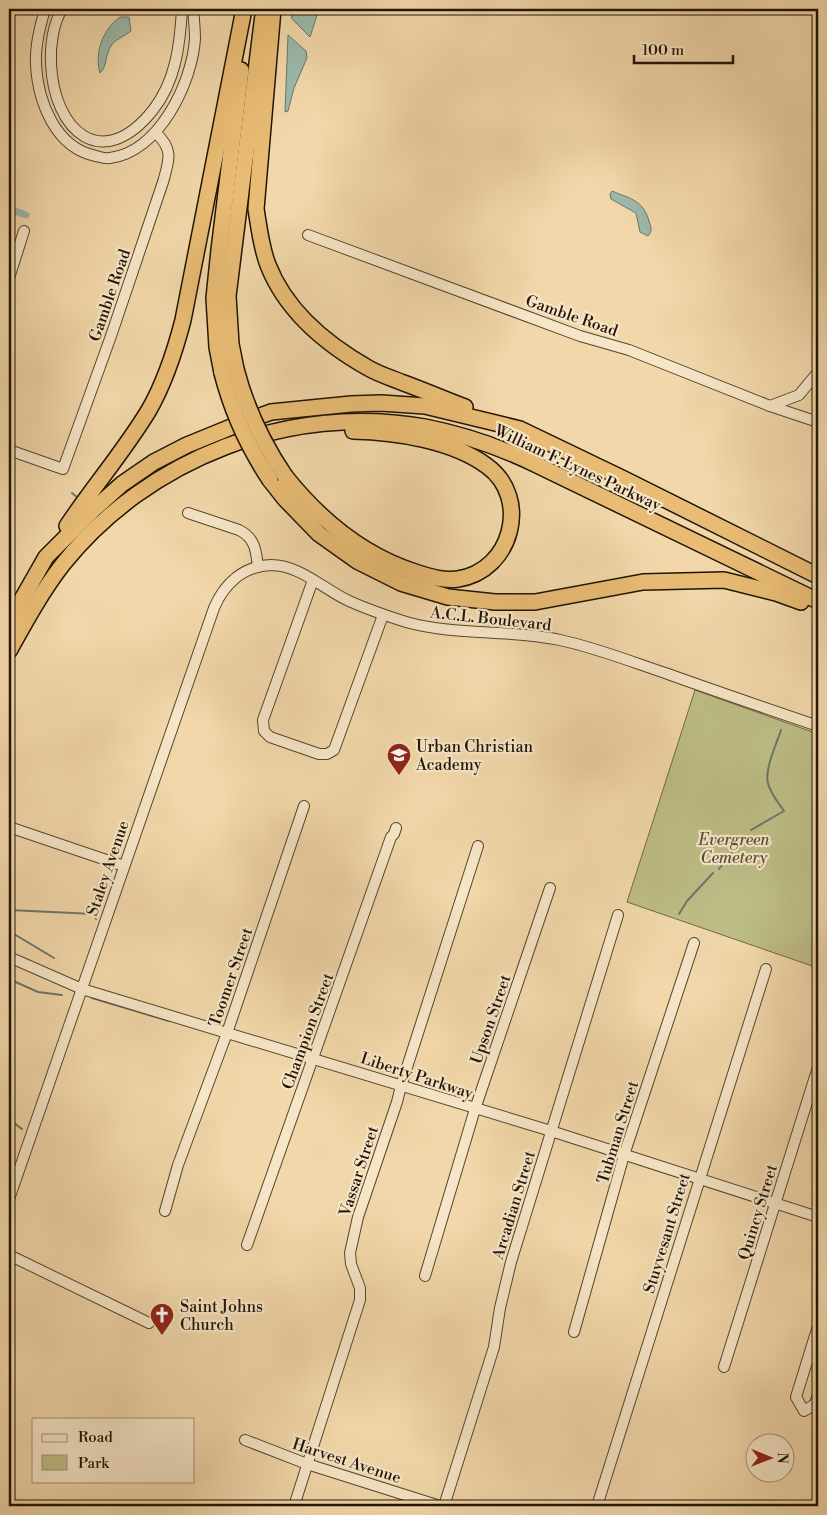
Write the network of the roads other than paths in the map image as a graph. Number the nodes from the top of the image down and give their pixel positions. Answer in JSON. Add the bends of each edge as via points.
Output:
{"nodes":[{"id":1,"x":45,"y":9,"type":"edge"},
{"id":2,"x":62,"y":9,"type":"edge"},
{"id":3,"x":182,"y":9,"type":"edge"},
{"id":4,"x":193,"y":9,"type":"edge"},
{"id":5,"x":244,"y":9,"type":"edge"},
{"id":6,"x":249,"y":9,"type":"edge"},
{"id":7,"x":264,"y":9,"type":"edge"},
{"id":8,"x":273,"y":9,"type":"edge"},
{"id":9,"x":176,"y":59,"type":"junction"},
{"id":10,"x":191,"y":62,"type":"junction"},
{"id":11,"x":156,"y":133,"type":"junction"},
{"id":12,"x":123,"y":138,"type":"junction"},
{"id":13,"x":128,"y":153,"type":"junction"},
{"id":14,"x":24,"y":231,"type":"dead end"},
{"id":15,"x":308,"y":234,"type":"dead end"},
{"id":16,"x":9,"y":278,"type":"edge"},
{"id":17,"x":229,"y":371,"type":"junction"},
{"id":18,"x":818,"y":372,"type":"edge"},
{"id":19,"x":770,"y":406,"type":"junction"},
{"id":20,"x":818,"y":422,"type":"edge"},
{"id":21,"x":520,"y":429,"type":"junction"},
{"id":22,"x":9,"y":450,"type":"edge"},
{"id":23,"x":188,"y":513,"type":"dead end"},
{"id":24,"x":46,"y":557,"type":"junction"},
{"id":25,"x":258,"y":567,"type":"junction"},
{"id":26,"x":818,"y":576,"type":"edge"},
{"id":27,"x":313,"y":580,"type":"junction"},
{"id":28,"x":818,"y":601,"type":"edge"},
{"id":29,"x":818,"y":608,"type":"edge"},
{"id":30,"x":383,"y":614,"type":"junction"},
{"id":31,"x":9,"y":622,"type":"edge"},
{"id":32,"x":9,"y":651,"type":"edge"},
{"id":33,"x":9,"y":663,"type":"edge"},
{"id":34,"x":818,"y":726,"type":"edge"},
{"id":35,"x":304,"y":806,"type":"dead end"},
{"id":36,"x":9,"y":826,"type":"edge"},
{"id":37,"x":396,"y":828,"type":"dead end"},
{"id":38,"x":478,"y":846,"type":"dead end"},
{"id":39,"x":124,"y":866,"type":"junction"},
{"id":40,"x":550,"y":888,"type":"dead end"},
{"id":41,"x":618,"y":915,"type":"dead end"},
{"id":42,"x":694,"y":943,"type":"dead end"},
{"id":43,"x":9,"y":957,"type":"edge"},
{"id":44,"x":766,"y":969,"type":"dead end"},
{"id":45,"x":82,"y":988,"type":"junction"},
{"id":46,"x":226,"y":1033,"type":"junction"},
{"id":47,"x":314,"y":1058,"type":"junction"},
{"id":48,"x":818,"y":1067,"type":"edge"},
{"id":49,"x":401,"y":1086,"type":"junction"},
{"id":50,"x":475,"y":1109,"type":"junction"},
{"id":51,"x":551,"y":1131,"type":"junction"},
{"id":52,"x":624,"y":1155,"type":"junction"},
{"id":53,"x":699,"y":1178,"type":"junction"},
{"id":54,"x":9,"y":1198,"type":"edge"},
{"id":55,"x":775,"y":1202,"type":"junction"},
{"id":56,"x":165,"y":1211,"type":"dead end"},
{"id":57,"x":818,"y":1217,"type":"edge"},
{"id":58,"x":247,"y":1245,"type":"dead end"},
{"id":59,"x":9,"y":1255,"type":"edge"},
{"id":60,"x":425,"y":1276,"type":"dead end"},
{"id":61,"x":149,"y":1323,"type":"dead end"},
{"id":62,"x":818,"y":1326,"type":"edge"},
{"id":63,"x":574,"y":1332,"type":"dead end"},
{"id":64,"x":724,"y":1367,"type":"dead end"},
{"id":65,"x":818,"y":1395,"type":"edge"},
{"id":66,"x":245,"y":1440,"type":"dead end"},
{"id":67,"x":307,"y":1464,"type":"junction"},
{"id":68,"x":294,"y":1506,"type":"edge"},
{"id":69,"x":440,"y":1506,"type":"edge"},
{"id":70,"x":444,"y":1506,"type":"edge"},
{"id":71,"x":597,"y":1506,"type":"edge"}],
"edges":[{"from":1,"to":13,"type":"street","via":[[38,35],[36,63],[39,88],[48,115],[60,135],[73,148],[109,159]]},
{"from":2,"to":12,"type":"street","via":[[50,50],[59,105],[71,127],[81,135],[105,142]]},
{"from":3,"to":9,"type":"street"},
{"from":4,"to":10,"type":"street","via":[[195,39]]},
{"from":5,"to":24,"type":"highway","via":[[176,348],[150,409]]},
{"from":6,"to":17,"type":"highway","via":[[216,274],[214,322]]},
{"from":7,"to":17,"type":"highway","via":[[228,296]]},
{"from":8,"to":21,"type":"highway","via":[[256,209],[267,264],[282,292],[312,328],[371,370]]},
{"from":9,"to":10,"type":"street"},
{"from":9,"to":12,"type":"street","via":[[168,84],[154,110]]},
{"from":10,"to":11,"type":"street"},
{"from":11,"to":13,"type":"street"},
{"from":11,"to":22,"type":"street","name":"Gamble Road","via":[[165,142],[169,159],[164,182],[63,469]]},
{"from":12,"to":13,"type":"street"},
{"from":14,"to":16,"type":"street"},
{"from":15,"to":19,"type":"street","name":"Gamble Road","via":[[580,336],[629,350]]},
{"from":17,"to":29,"type":"highway","bridge":true,"via":[[232,410],[270,480],[319,534],[357,561],[400,583],[448,597],[535,602],[643,582],[724,580]]},
{"from":17,"to":33,"type":"highway","bridge":true,"via":[[259,434],[285,476],[328,523],[364,549],[406,570],[439,579],[460,579],[479,572],[503,549],[511,528],[511,506],[503,484],[488,467],[456,449],[430,441],[357,432],[327,432],[275,441],[234,452],[192,472],[118,520],[82,556],[56,590]]},
{"from":18,"to":19,"type":"street","via":[[799,395]]},
{"from":19,"to":20,"type":"street","name":"Gamble Road"},
{"from":21,"to":24,"type":"highway","name":"William F. Lynes Parkway","via":[[416,405],[351,404],[271,412],[187,445],[154,462],[122,484]]},
{"from":21,"to":26,"type":"highway","name":"William F. Lynes Parkway"},
{"from":23,"to":25,"type":"street","via":[[249,536],[255,545]]},
{"from":24,"to":31,"type":"highway","name":"William F. Lynes Parkway"},
{"from":25,"to":27,"type":"street","name":"A.C.L. Boulevard","via":[[286,567]]},
{"from":25,"to":39,"type":"street","name":"Staley Avenue","via":[[234,579],[218,599]]},
{"from":27,"to":30,"type":"street","name":"A.C.L. Boulevard","via":[[349,601]]},
{"from":27,"to":30,"type":"street","via":[[262,720],[264,731],[270,737],[319,754],[334,750]]},
{"from":28,"to":32,"type":"highway","name":"William F. Lynes Parkway","via":[[505,450],[424,427],[345,422],[270,432],[226,446],[182,466],[138,494],[96,529],[63,565]]},
{"from":30,"to":34,"type":"street","name":"A.C.L. Boulevard","via":[[444,629],[527,635],[570,643]]},
{"from":35,"to":46,"type":"street","name":"Toomer Street"},
{"from":36,"to":39,"type":"street"},
{"from":37,"to":47,"type":"street","name":"Champion Street"},
{"from":38,"to":49,"type":"street","name":"Vassar Street"},
{"from":39,"to":45,"type":"street","name":"Staley Avenue"},
{"from":40,"to":50,"type":"street","name":"Upson Street"},
{"from":41,"to":51,"type":"street","name":"Arcadian Street"},
{"from":42,"to":52,"type":"street","name":"Tubman Street"},
{"from":43,"to":45,"type":"street","name":"Liberty Parkway"},
{"from":44,"to":53,"type":"street","name":"Stuyvesant Street"},
{"from":45,"to":46,"type":"street","name":"Liberty Parkway"},
{"from":45,"to":54,"type":"street","name":"Staley Avenue"},
{"from":46,"to":47,"type":"street","name":"Liberty Parkway"},
{"from":46,"to":56,"type":"street","name":"Toomer Street"},
{"from":47,"to":49,"type":"street","name":"Liberty Parkway"},
{"from":47,"to":58,"type":"street","name":"Champion Street"},
{"from":48,"to":55,"type":"street","name":"Quincy Street"},
{"from":49,"to":50,"type":"street","name":"Liberty Parkway"},
{"from":49,"to":67,"type":"street","name":"Vassar Street","via":[[358,1217],[350,1253],[360,1300]]},
{"from":50,"to":51,"type":"street","name":"Liberty Parkway"},
{"from":50,"to":60,"type":"street","name":"Upson Street"},
{"from":51,"to":52,"type":"street","name":"Liberty Parkway"},
{"from":51,"to":70,"type":"street","name":"Arcadian Street","via":[[505,1285],[494,1347]]},
{"from":52,"to":53,"type":"street","name":"Liberty Parkway"},
{"from":52,"to":63,"type":"street","name":"Tubman Street"},
{"from":53,"to":55,"type":"street","name":"Liberty Parkway"},
{"from":53,"to":71,"type":"street","name":"Stuyvesant Street"},
{"from":55,"to":57,"type":"street","name":"Liberty Parkway"},
{"from":55,"to":64,"type":"street","name":"Quincy Street"},
{"from":59,"to":61,"type":"street"},
{"from":62,"to":65,"type":"street","via":[[796,1397],[804,1410],[815,1404]]},
{"from":66,"to":67,"type":"street","name":"Harvest Avenue"},
{"from":67,"to":68,"type":"street","name":"Vassar Street"},
{"from":67,"to":69,"type":"street","name":"Harvest Avenue"}]}
